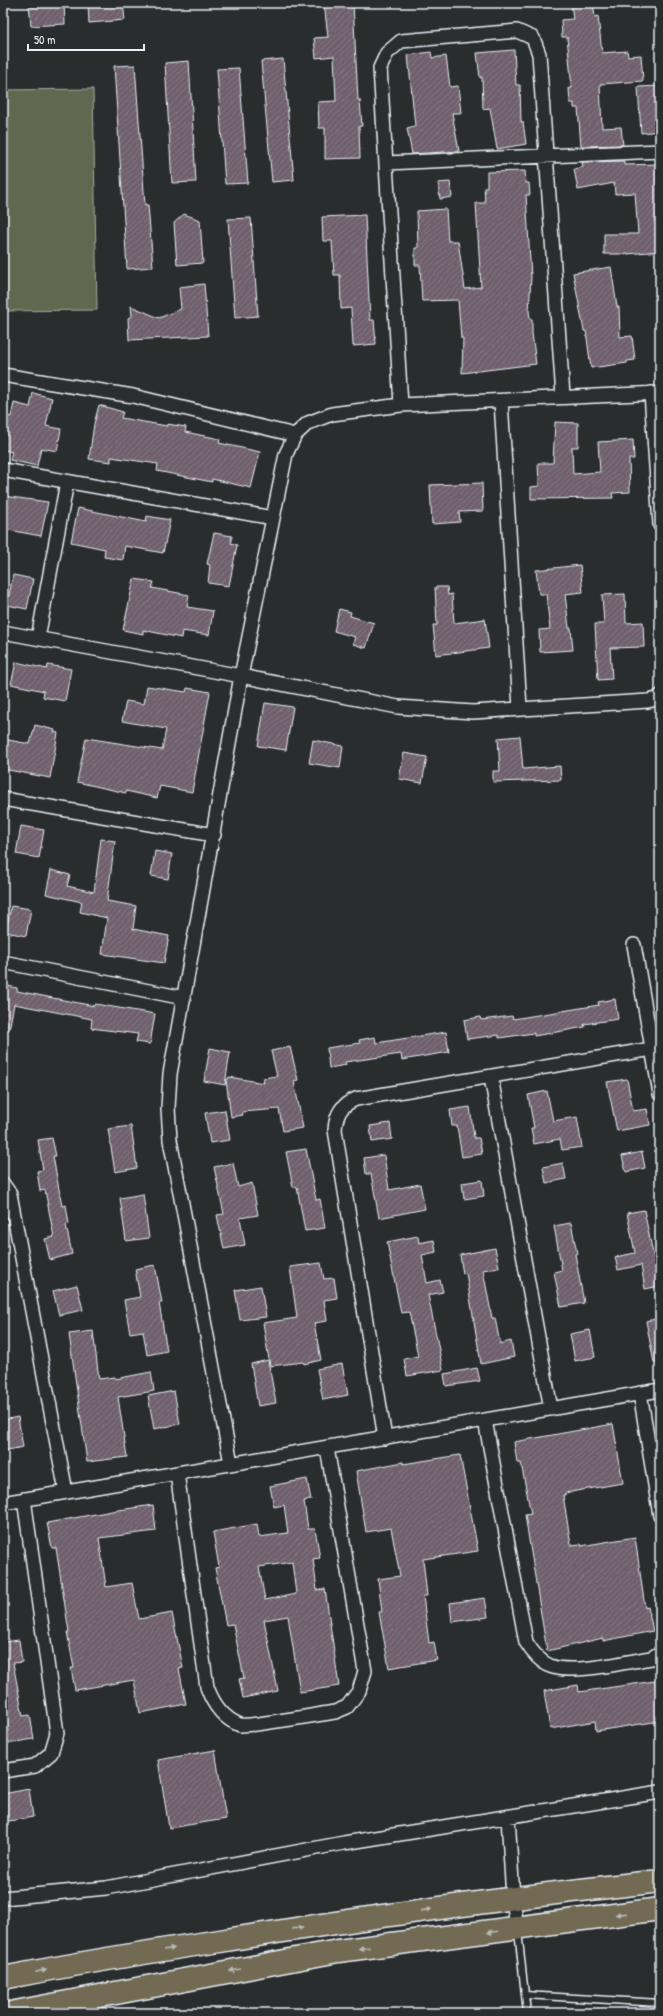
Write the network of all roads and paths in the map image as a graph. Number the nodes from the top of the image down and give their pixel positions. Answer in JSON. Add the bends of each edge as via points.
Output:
{"nodes":[{"id":1,"x":660,"y":151,"type":"edge"},
{"id":2,"x":546,"y":155,"type":"junction"},
{"id":3,"x":386,"y":163,"type":"junction"},
{"id":4,"x":3,"y":375,"type":"edge"},
{"id":5,"x":655,"y":393,"type":"edge"},
{"id":6,"x":563,"y":396,"type":"junction"},
{"id":7,"x":501,"y":401,"type":"junction"},
{"id":8,"x":401,"y":405,"type":"junction"},
{"id":9,"x":295,"y":435,"type":"junction"},
{"id":10,"x":3,"y":470,"type":"edge"},
{"id":11,"x":68,"y":482,"type":"junction"},
{"id":12,"x":273,"y":518,"type":"junction"},
{"id":13,"x":660,"y":524,"type":"edge"},
{"id":14,"x":3,"y":632,"type":"edge"},
{"id":15,"x":38,"y":638,"type":"junction"},
{"id":16,"x":241,"y":676,"type":"junction"},
{"id":17,"x":660,"y":696,"type":"edge"},
{"id":18,"x":520,"y":708,"type":"junction"},
{"id":19,"x":3,"y":799,"type":"edge"},
{"id":20,"x":214,"y":836,"type":"junction"},
{"id":21,"x":634,"y":945,"type":"dead end"},
{"id":22,"x":3,"y":962,"type":"edge"},
{"id":23,"x":184,"y":998,"type":"junction"},
{"id":24,"x":652,"y":1049,"type":"junction"},
{"id":25,"x":491,"y":1078,"type":"junction"},
{"id":26,"x":660,"y":1094,"type":"edge"},
{"id":27,"x":3,"y":1184,"type":"edge"},
{"id":28,"x":660,"y":1390,"type":"edge"},
{"id":29,"x":640,"y":1393,"type":"junction"},
{"id":30,"x":551,"y":1409,"type":"junction"},
{"id":31,"x":485,"y":1420,"type":"junction"},
{"id":32,"x":385,"y":1438,"type":"junction"},
{"id":33,"x":327,"y":1448,"type":"junction"},
{"id":34,"x":231,"y":1463,"type":"junction"},
{"id":35,"x":177,"y":1473,"type":"junction"},
{"id":36,"x":66,"y":1492,"type":"junction"},
{"id":37,"x":24,"y":1499,"type":"junction"},
{"id":38,"x":3,"y":1503,"type":"edge"},
{"id":39,"x":660,"y":1516,"type":"edge"},
{"id":40,"x":660,"y":1653,"type":"edge"},
{"id":41,"x":3,"y":1770,"type":"edge"},
{"id":42,"x":660,"y":1792,"type":"edge"},
{"id":43,"x":508,"y":1817,"type":"junction"},
{"id":44,"x":660,"y":1881,"type":"edge"},
{"id":45,"x":3,"y":1898,"type":"edge"},
{"id":46,"x":513,"y":1898,"type":"junction"},
{"id":47,"x":660,"y":1909,"type":"edge"},
{"id":48,"x":517,"y":1929,"type":"junction"},
{"id":49,"x":3,"y":1978,"type":"edge"},
{"id":50,"x":525,"y":1995,"type":"junction"},
{"id":51,"x":660,"y":2003,"type":"edge"},
{"id":52,"x":10,"y":2013,"type":"edge"},
{"id":53,"x":527,"y":2013,"type":"edge"}],
"edges":[{"from":1,"to":2,"type":"street"},
{"from":2,"to":3,"type":"street"},
{"from":2,"to":3,"type":"street","via":[[539,54],[533,38],[516,31],[401,41],[387,53],[380,68]]},
{"from":2,"to":6,"type":"street"},
{"from":3,"to":8,"type":"street"},
{"from":4,"to":9,"type":"street","via":[[133,396]]},
{"from":5,"to":6,"type":"street"},
{"from":5,"to":13,"type":"street"},
{"from":6,"to":7,"type":"street"},
{"from":7,"to":8,"type":"street"},
{"from":7,"to":18,"type":"street"},
{"from":8,"to":9,"type":"street","via":[[332,414],[308,422]]},
{"from":9,"to":12,"type":"street","via":[[286,454]]},
{"from":10,"to":11,"type":"street"},
{"from":11,"to":12,"type":"street"},
{"from":11,"to":15,"type":"street"},
{"from":12,"to":16,"type":"street"},
{"from":14,"to":15,"type":"street"},
{"from":15,"to":16,"type":"street"},
{"from":16,"to":18,"type":"street","via":[[398,707],[473,712]]},
{"from":16,"to":20,"type":"street"},
{"from":17,"to":18,"type":"street","via":[[648,702]]},
{"from":19,"to":20,"type":"street"},
{"from":20,"to":23,"type":"street"},
{"from":21,"to":24,"type":"street"},
{"from":22,"to":23,"type":"street"},
{"from":23,"to":34,"type":"street","via":[[170,1074],[170,1140]]},
{"from":24,"to":25,"type":"street"},
{"from":24,"to":26,"type":"street"},
{"from":25,"to":30,"type":"street"},
{"from":25,"to":32,"type":"street","via":[[356,1099],[346,1103],[339,1110],[336,1120],[336,1138]]},
{"from":27,"to":36,"type":"street","via":[[10,1194]]},
{"from":28,"to":29,"type":"street"},
{"from":29,"to":30,"type":"street"},
{"from":29,"to":39,"type":"street"},
{"from":30,"to":31,"type":"street"},
{"from":31,"to":32,"type":"street"},
{"from":31,"to":40,"type":"street","via":[[526,1642],[536,1656],[550,1666],[569,1670],[651,1658]]},
{"from":32,"to":33,"type":"street"},
{"from":33,"to":34,"type":"street"},
{"from":33,"to":35,"type":"street","via":[[365,1671],[358,1691],[347,1707],[335,1712],[242,1726],[227,1718],[213,1703],[207,1687]]},
{"from":34,"to":35,"type":"street"},
{"from":35,"to":36,"type":"street"},
{"from":36,"to":37,"type":"street"},
{"from":37,"to":38,"type":"street"},
{"from":37,"to":41,"type":"street","via":[[56,1733],[52,1752],[34,1766]]},
{"from":42,"to":43,"type":"street"},
{"from":43,"to":45,"type":"street","via":[[344,1843],[106,1888]]},
{"from":43,"to":46,"type":"street"},
{"from":44,"to":46,"type":"highway"},
{"from":46,"to":48,"type":"street"},
{"from":49,"to":46,"type":"highway","one_way":true,"via":[[61,1966],[325,1924]]},
{"from":47,"to":48,"type":"highway","one_way":true},
{"from":48,"to":50,"type":"lane"},
{"from":48,"to":52,"type":"highway","one_way":true,"via":[[338,1952]]},
{"from":50,"to":51,"type":"lane"},
{"from":50,"to":53,"type":"lane"}]}
